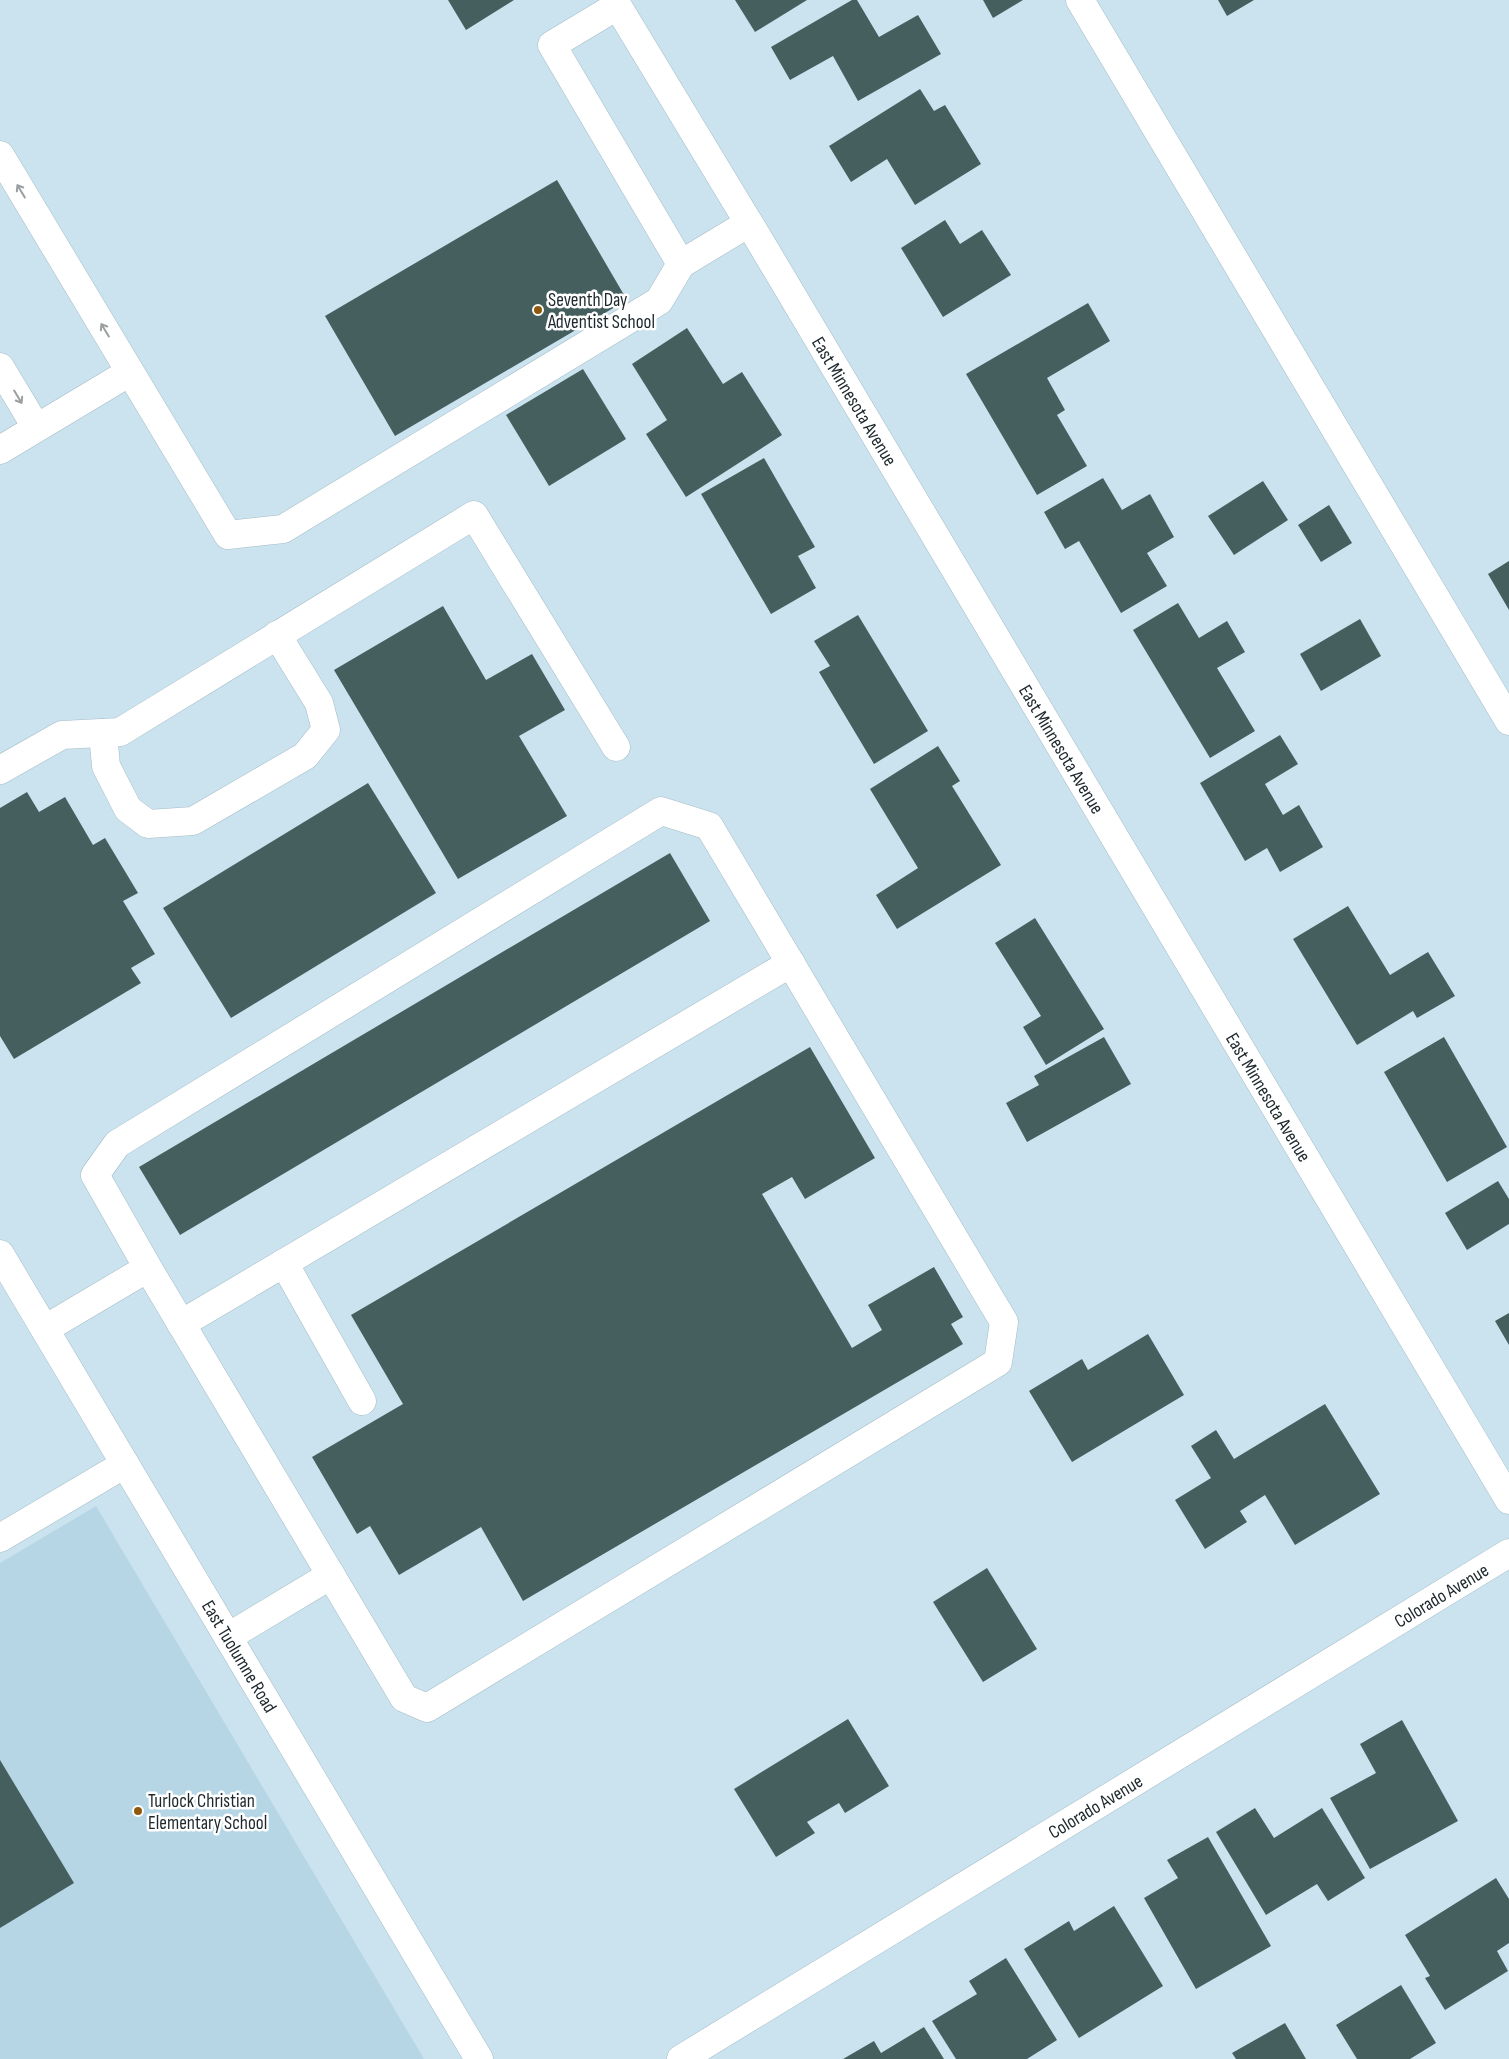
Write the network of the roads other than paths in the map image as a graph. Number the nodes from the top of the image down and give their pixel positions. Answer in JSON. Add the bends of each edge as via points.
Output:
{"nodes":[{"id":1,"x":1080,"y":0,"type":"edge"},
{"id":2,"x":616,"y":3,"type":"edge"},
{"id":3,"x":0,"y":155,"type":"edge"},
{"id":4,"x":749,"y":223,"type":"junction"},
{"id":5,"x":681,"y":264,"type":"junction"},
{"id":6,"x":0,"y":368,"type":"edge"},
{"id":7,"x":130,"y":372,"type":"junction"},
{"id":8,"x":36,"y":427,"type":"junction"},
{"id":9,"x":0,"y":450,"type":"edge"},
{"id":10,"x":277,"y":636,"type":"junction"},
{"id":11,"x":1509,"y":720,"type":"edge"},
{"id":12,"x":103,"y":733,"type":"junction"},
{"id":13,"x":616,"y":748,"type":"dead end"},
{"id":14,"x":0,"y":770,"type":"edge"},
{"id":15,"x":791,"y":964,"type":"junction"},
{"id":16,"x":0,"y":1254,"type":"edge"},
{"id":17,"x":284,"y":1263,"type":"junction"},
{"id":18,"x":148,"y":1268,"type":"junction"},
{"id":19,"x":181,"y":1324,"type":"junction"},
{"id":20,"x":45,"y":1330,"type":"junction"},
{"id":21,"x":362,"y":1401,"type":"dead end"},
{"id":22,"x":125,"y":1464,"type":"junction"},
{"id":23,"x":1509,"y":1500,"type":"edge"},
{"id":24,"x":0,"y":1538,"type":"edge"},
{"id":25,"x":1509,"y":1553,"type":"edge"},
{"id":26,"x":331,"y":1575,"type":"junction"},
{"id":27,"x":228,"y":1637,"type":"junction"},
{"id":28,"x":479,"y":2059,"type":"edge"},
{"id":29,"x":681,"y":2059,"type":"edge"}],
"edges":[{"from":1,"to":11,"type":"street"},
{"from":2,"to":4,"type":"street","name":"East Minnesota Avenue"},
{"from":2,"to":5,"type":"street","via":[[552,45]]},
{"from":7,"to":3,"type":"street","one_way":true},
{"from":4,"to":5,"type":"street"},
{"from":4,"to":23,"type":"street","name":"East Minnesota Avenue"},
{"from":5,"to":7,"type":"street","via":[[659,302],[283,529],[228,536]]},
{"from":6,"to":8,"type":"street","one_way":true},
{"from":7,"to":8,"type":"street"},
{"from":8,"to":9,"type":"street"},
{"from":10,"to":12,"type":"street","via":[[120,732]]},
{"from":10,"to":12,"type":"street","via":[[319,703],[326,730],[305,756],[193,821],[148,824],[128,809],[106,766]]},
{"from":10,"to":13,"type":"street","via":[[474,515]]},
{"from":12,"to":14,"type":"street","via":[[62,735]]},
{"from":15,"to":17,"type":"street"},
{"from":15,"to":18,"type":"street","via":[[709,826],[661,811],[117,1144],[95,1175]]},
{"from":15,"to":26,"type":"street","via":[[1004,1322],[998,1362],[427,1708],[404,1698]]},
{"from":16,"to":20,"type":"street","name":"East Tuolumne Road"},
{"from":17,"to":19,"type":"street"},
{"from":17,"to":21,"type":"street"},
{"from":18,"to":19,"type":"street"},
{"from":18,"to":20,"type":"street"},
{"from":19,"to":26,"type":"street"},
{"from":20,"to":22,"type":"street","name":"East Tuolumne Road"},
{"from":22,"to":24,"type":"street"},
{"from":22,"to":27,"type":"street","name":"East Tuolumne Road"},
{"from":25,"to":29,"type":"street","name":"Colorado Avenue"},
{"from":26,"to":27,"type":"street"},
{"from":27,"to":28,"type":"street","name":"East Tuolumne Road"}]}
